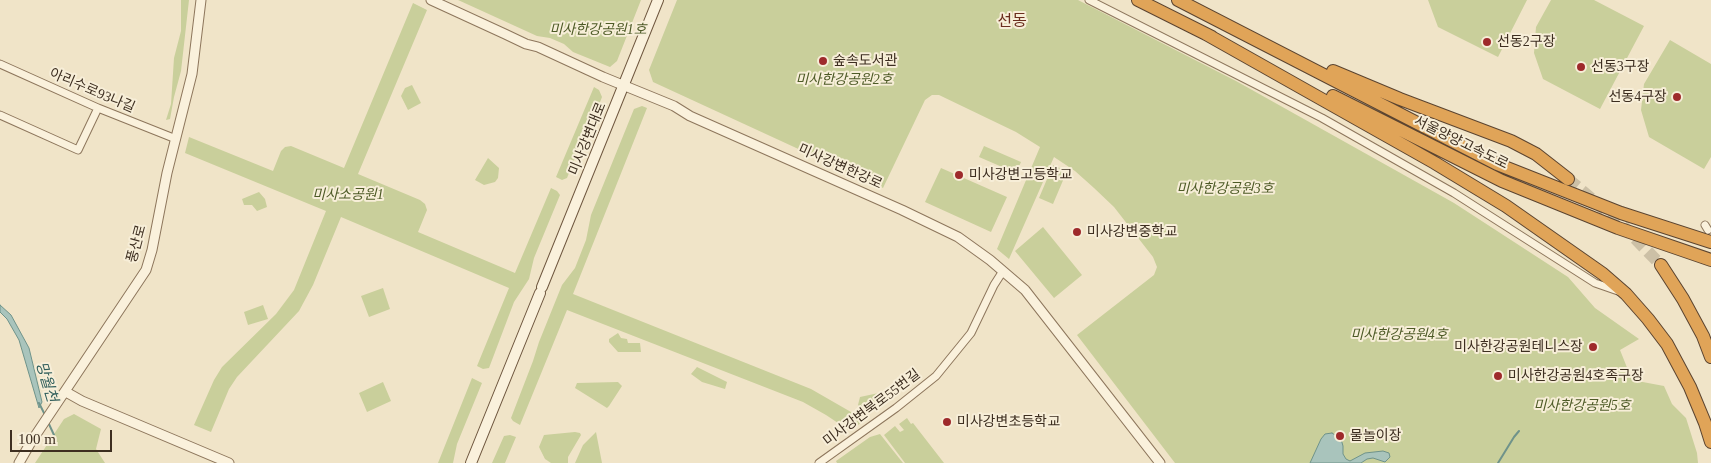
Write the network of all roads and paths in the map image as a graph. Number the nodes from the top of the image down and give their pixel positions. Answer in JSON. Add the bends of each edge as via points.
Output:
{"nodes":[{"id":1,"x":201,"y":0,"type":"edge"},
{"id":2,"x":431,"y":0,"type":"edge"},
{"id":3,"x":658,"y":0,"type":"edge"},
{"id":4,"x":1090,"y":0,"type":"edge"},
{"id":5,"x":1138,"y":0,"type":"edge"},
{"id":6,"x":1178,"y":0,"type":"edge"},
{"id":7,"x":1212,"y":17,"type":"junction"},
{"id":8,"x":1206,"y":34,"type":"junction"},
{"id":9,"x":0,"y":64,"type":"edge"},
{"id":10,"x":624,"y":86,"type":"junction"},
{"id":11,"x":98,"y":108,"type":"junction"},
{"id":12,"x":0,"y":115,"type":"edge"},
{"id":13,"x":176,"y":139,"type":"junction"},
{"id":14,"x":1568,"y":179,"type":"tunnel mouth"},
{"id":15,"x":1708,"y":232,"type":"edge"},
{"id":16,"x":1711,"y":260,"type":"edge"},
{"id":17,"x":1661,"y":265,"type":"tunnel mouth"},
{"id":18,"x":1004,"y":271,"type":"junction"},
{"id":19,"x":1626,"y":294,"type":"junction"},
{"id":20,"x":1711,"y":357,"type":"edge"},
{"id":21,"x":66,"y":392,"type":"junction"},
{"id":22,"x":1711,"y":442,"type":"edge"},
{"id":23,"x":19,"y":463,"type":"edge"},
{"id":24,"x":229,"y":463,"type":"edge"},
{"id":25,"x":471,"y":463,"type":"edge"},
{"id":26,"x":819,"y":463,"type":"edge"},
{"id":27,"x":1160,"y":463,"type":"edge"}],
"edges":[{"from":1,"to":13,"type":"street","name":"풍산로","via":[[193,68]]},
{"from":2,"to":10,"type":"street","name":"미사강변한강로"},
{"from":3,"to":10,"type":"main road","name":"미사강변대로"},
{"from":4,"to":19,"type":"street","via":[[1322,118],[1460,198],[1595,283]]},
{"from":5,"to":8,"type":"highway"},
{"from":6,"to":7,"type":"highway"},
{"from":7,"to":14,"type":"highway","via":[[1400,99],[1511,142],[1536,154]]},
{"from":7,"to":15,"type":"highway","name":"서울양양고속도로","via":[[1497,164],[1692,237]]},
{"from":8,"to":16,"type":"highway","name":"서울양양고속도로","via":[[1502,181],[1618,228]]},
{"from":8,"to":19,"type":"highway","via":[[1506,206],[1575,253]]},
{"from":9,"to":11,"type":"street","name":"아리수로93나길"},
{"from":10,"to":18,"type":"street","name":"미사강변한강로","via":[[939,227],[971,245]]},
{"from":10,"to":25,"type":"main road","name":"미사강변대로"},
{"from":11,"to":12,"type":"street","via":[[78,150]]},
{"from":11,"to":13,"type":"street","name":"아리수로93나길"},
{"from":13,"to":21,"type":"street","name":"풍산로","via":[[146,270]]},
{"from":17,"to":20,"type":"highway","via":[[1684,299]]},
{"from":18,"to":26,"type":"street","name":"미사강변북로55번길","via":[[971,333],[936,376]]},
{"from":18,"to":27,"type":"street","name":"미사강변한강로","via":[[1032,299]]},
{"from":19,"to":22,"type":"highway","via":[[1676,359]]},
{"from":21,"to":23,"type":"street","name":"풍산로"},
{"from":21,"to":24,"type":"street"}]}
